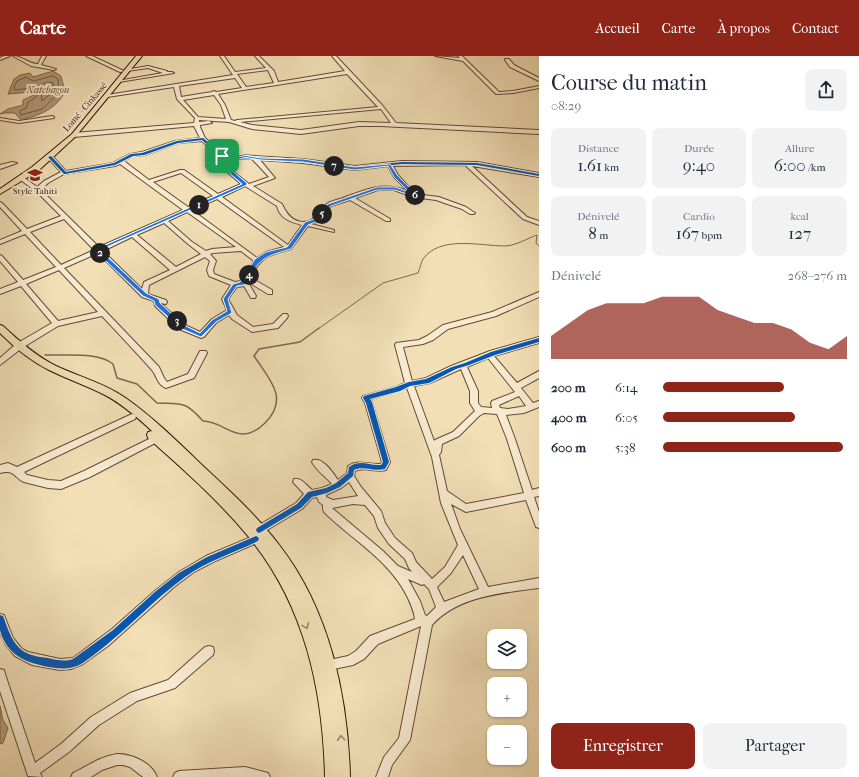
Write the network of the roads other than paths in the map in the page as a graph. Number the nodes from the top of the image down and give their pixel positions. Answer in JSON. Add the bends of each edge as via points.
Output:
{"nodes":[{"id":1,"x":8,"y":56,"type":"edge"},
{"id":2,"x":15,"y":56,"type":"edge"},
{"id":3,"x":44,"y":56,"type":"edge"},
{"id":4,"x":89,"y":56,"type":"edge"},
{"id":5,"x":135,"y":56,"type":"edge"},
{"id":6,"x":139,"y":56,"type":"edge"},
{"id":7,"x":222,"y":56,"type":"edge"},
{"id":8,"x":257,"y":56,"type":"edge"},
{"id":9,"x":334,"y":56,"type":"edge"},
{"id":10,"x":437,"y":56,"type":"edge"},
{"id":11,"x":470,"y":56,"type":"edge"},
{"id":12,"x":462,"y":58,"type":"edge"},
{"id":13,"x":0,"y":59,"type":"edge"},
{"id":14,"x":507,"y":60,"type":"dead end"},
{"id":15,"x":36,"y":65,"type":"junction"},
{"id":16,"x":54,"y":69,"type":"dead end"},
{"id":17,"x":269,"y":69,"type":"junction"},
{"id":18,"x":125,"y":70,"type":"junction"},
{"id":19,"x":349,"y":72,"type":"junction"},
{"id":20,"x":236,"y":74,"type":"junction"},
{"id":21,"x":539,"y":80,"type":"edge"},
{"id":22,"x":119,"y":82,"type":"junction"},
{"id":23,"x":276,"y":82,"type":"dead end"},
{"id":24,"x":176,"y":85,"type":"junction"},
{"id":25,"x":244,"y":87,"type":"junction"},
{"id":26,"x":539,"y":87,"type":"edge"},
{"id":27,"x":214,"y":92,"type":"junction"},
{"id":28,"x":107,"y":96,"type":"junction"},
{"id":29,"x":179,"y":99,"type":"junction"},
{"id":30,"x":381,"y":108,"type":"junction"},
{"id":31,"x":52,"y":117,"type":"dead end"},
{"id":32,"x":197,"y":118,"type":"junction"},
{"id":33,"x":0,"y":119,"type":"edge"},
{"id":34,"x":230,"y":122,"type":"junction"},
{"id":35,"x":197,"y":124,"type":"junction"},
{"id":36,"x":394,"y":124,"type":"junction"},
{"id":37,"x":539,"y":132,"type":"edge"},
{"id":38,"x":74,"y":135,"type":"junction"},
{"id":39,"x":203,"y":139,"type":"junction"},
{"id":40,"x":222,"y":156,"type":"junction"},
{"id":41,"x":250,"y":156,"type":"junction"},
{"id":42,"x":50,"y":157,"type":"junction"},
{"id":43,"x":278,"y":159,"type":"junction"},
{"id":44,"x":121,"y":162,"type":"junction"},
{"id":45,"x":14,"y":163,"type":"dead end"},
{"id":46,"x":467,"y":164,"type":"junction"},
{"id":47,"x":390,"y":165,"type":"junction"},
{"id":48,"x":261,"y":166,"type":"junction"},
{"id":49,"x":0,"y":167,"type":"edge"},
{"id":50,"x":64,"y":173,"type":"junction"},
{"id":51,"x":539,"y":175,"type":"edge"},
{"id":52,"x":22,"y":178,"type":"junction"},
{"id":53,"x":148,"y":182,"type":"junction"},
{"id":54,"x":247,"y":185,"type":"junction"},
{"id":55,"x":0,"y":188,"type":"edge"},
{"id":56,"x":37,"y":190,"type":"junction"},
{"id":57,"x":0,"y":192,"type":"edge"},
{"id":58,"x":218,"y":196,"type":"junction"},
{"id":59,"x":416,"y":196,"type":"junction"},
{"id":60,"x":351,"y":198,"type":"junction"},
{"id":61,"x":0,"y":204,"type":"edge"},
{"id":62,"x":188,"y":210,"type":"junction"},
{"id":63,"x":472,"y":213,"type":"dead end"},
{"id":64,"x":64,"y":217,"type":"junction"},
{"id":65,"x":164,"y":220,"type":"junction"},
{"id":66,"x":388,"y":220,"type":"dead end"},
{"id":67,"x":539,"y":223,"type":"edge"},
{"id":68,"x":304,"y":225,"type":"junction"},
{"id":69,"x":27,"y":231,"type":"junction"},
{"id":70,"x":332,"y":231,"type":"dead end"},
{"id":71,"x":133,"y":234,"type":"junction"},
{"id":72,"x":0,"y":242,"type":"edge"},
{"id":73,"x":289,"y":248,"type":"junction"},
{"id":74,"x":242,"y":249,"type":"junction"},
{"id":75,"x":97,"y":250,"type":"junction"},
{"id":76,"x":206,"y":253,"type":"junction"},
{"id":77,"x":0,"y":257,"type":"edge"},
{"id":78,"x":257,"y":260,"type":"junction"},
{"id":79,"x":61,"y":267,"type":"junction"},
{"id":80,"x":175,"y":270,"type":"junction"},
{"id":81,"x":21,"y":283,"type":"junction"},
{"id":82,"x":242,"y":284,"type":"junction"},
{"id":83,"x":0,"y":292,"type":"edge"},
{"id":84,"x":270,"y":292,"type":"dead end"},
{"id":85,"x":539,"y":294,"type":"edge"},
{"id":86,"x":144,"y":295,"type":"junction"},
{"id":87,"x":253,"y":296,"type":"dead end"},
{"id":88,"x":230,"y":311,"type":"junction"},
{"id":89,"x":104,"y":313,"type":"junction"},
{"id":90,"x":285,"y":316,"type":"dead end"},
{"id":91,"x":56,"y":324,"type":"junction"},
{"id":92,"x":0,"y":328,"type":"edge"},
{"id":93,"x":0,"y":337,"type":"edge"},
{"id":94,"x":539,"y":340,"type":"edge"},
{"id":95,"x":16,"y":347,"type":"junction"},
{"id":96,"x":203,"y":353,"type":"dead end"},
{"id":97,"x":489,"y":355,"type":"junction"},
{"id":98,"x":0,"y":362,"type":"edge"},
{"id":99,"x":463,"y":366,"type":"junction"},
{"id":100,"x":539,"y":374,"type":"edge"},
{"id":101,"x":409,"y":384,"type":"junction"},
{"id":102,"x":398,"y":389,"type":"junction"},
{"id":103,"x":517,"y":390,"type":"junction"},
{"id":104,"x":415,"y":400,"type":"junction"},
{"id":105,"x":536,"y":408,"type":"edge"},
{"id":106,"x":498,"y":411,"type":"junction"},
{"id":107,"x":480,"y":412,"type":"junction"},
{"id":108,"x":132,"y":417,"type":"junction"},
{"id":109,"x":156,"y":439,"type":"junction"},
{"id":110,"x":434,"y":452,"type":"junction"},
{"id":111,"x":316,"y":462,"type":"dead end"},
{"id":112,"x":0,"y":469,"type":"edge"},
{"id":113,"x":17,"y":471,"type":"junction"},
{"id":114,"x":350,"y":476,"type":"junction"},
{"id":115,"x":297,"y":482,"type":"dead end"},
{"id":116,"x":337,"y":486,"type":"junction"},
{"id":117,"x":539,"y":492,"type":"edge"},
{"id":118,"x":321,"y":493,"type":"junction"},
{"id":119,"x":443,"y":493,"type":"junction"},
{"id":120,"x":310,"y":494,"type":"junction"},
{"id":121,"x":529,"y":496,"type":"junction"},
{"id":122,"x":369,"y":502,"type":"junction"},
{"id":123,"x":328,"y":504,"type":"junction"},
{"id":124,"x":539,"y":524,"type":"edge"},
{"id":125,"x":258,"y":534,"type":"junction"},
{"id":126,"x":463,"y":546,"type":"junction"},
{"id":127,"x":396,"y":570,"type":"junction"},
{"id":128,"x":539,"y":583,"type":"edge"},
{"id":129,"x":430,"y":585,"type":"junction"},
{"id":130,"x":485,"y":592,"type":"junction"},
{"id":131,"x":442,"y":609,"type":"junction"},
{"id":132,"x":432,"y":616,"type":"junction"},
{"id":133,"x":0,"y":619,"type":"edge"},
{"id":134,"x":420,"y":621,"type":"junction"},
{"id":135,"x":209,"y":651,"type":"dead end"},
{"id":136,"x":329,"y":665,"type":"junction"},
{"id":137,"x":0,"y":674,"type":"edge"},
{"id":138,"x":34,"y":774,"type":"edge"},
{"id":139,"x":77,"y":777,"type":"edge"},
{"id":140,"x":151,"y":777,"type":"edge"},
{"id":141,"x":179,"y":777,"type":"edge"},
{"id":142,"x":264,"y":777,"type":"edge"},
{"id":143,"x":332,"y":777,"type":"edge"},
{"id":144,"x":343,"y":777,"type":"edge"},
{"id":145,"x":382,"y":777,"type":"edge"}],
"edges":[{"from":1,"to":13,"type":"street"},
{"from":2,"to":15,"type":"street"},
{"from":3,"to":15,"type":"street"},
{"from":4,"to":18,"type":"street"},
{"from":5,"to":18,"type":"highway","name":"Lomé - Cinkassé"},
{"from":6,"to":18,"type":"highway","name":"Lomé - Cinkassé"},
{"from":7,"to":20,"type":"street"},
{"from":8,"to":17,"type":"street"},
{"from":9,"to":19,"type":"street"},
{"from":10,"to":12,"type":"street"},
{"from":11,"to":12,"type":"street"},
{"from":12,"to":26,"type":"street","via":[[498,93]]},
{"from":14,"to":21,"type":"street","via":[[512,66]]},
{"from":15,"to":16,"type":"street"},
{"from":17,"to":20,"type":"street"},
{"from":17,"to":23,"type":"street"},
{"from":18,"to":22,"type":"highway","name":"Lomé - Cinkassé"},
{"from":18,"to":22,"type":"street","via":[[148,67],[172,73]]},
{"from":18,"to":55,"type":"highway","name":"Lomé - Cinkassé","via":[[61,141]]},
{"from":19,"to":25,"type":"street"},
{"from":19,"to":30,"type":"street"},
{"from":20,"to":24,"type":"street"},
{"from":20,"to":25,"type":"street"},
{"from":22,"to":28,"type":"highway","name":"Lomé - Cinkassé"},
{"from":24,"to":28,"type":"street"},
{"from":24,"to":29,"type":"street"},
{"from":25,"to":27,"type":"street"},
{"from":27,"to":29,"type":"street"},
{"from":27,"to":34,"type":"street"},
{"from":28,"to":38,"type":"highway","name":"Lomé - Cinkassé"},
{"from":29,"to":32,"type":"street"},
{"from":30,"to":34,"type":"street"},
{"from":30,"to":36,"type":"street"},
{"from":31,"to":33,"type":"street","via":[[22,122]]},
{"from":32,"to":34,"type":"street"},
{"from":32,"to":35,"type":"street"},
{"from":34,"to":35,"type":"street"},
{"from":34,"to":36,"type":"street","via":[[301,132],[359,124]]},
{"from":35,"to":38,"type":"street"},
{"from":35,"to":39,"type":"street","via":[[197,130]]},
{"from":36,"to":37,"type":"street"},
{"from":38,"to":42,"type":"highway","name":"Lomé - Cinkassé"},
{"from":39,"to":40,"type":"street"},
{"from":39,"to":44,"type":"street","via":[[177,142],[132,155]]},
{"from":40,"to":41,"type":"street"},
{"from":40,"to":54,"type":"street","via":[[227,169]]},
{"from":41,"to":43,"type":"street"},
{"from":41,"to":48,"type":"street","via":[[258,160]]},
{"from":42,"to":50,"type":"street"},
{"from":42,"to":52,"type":"highway","name":"Lomé - Cinkassé"},
{"from":43,"to":47,"type":"street","via":[[355,168]]},
{"from":43,"to":48,"type":"street"},
{"from":44,"to":50,"type":"street"},
{"from":44,"to":53,"type":"street"},
{"from":45,"to":49,"type":"street"},
{"from":46,"to":47,"type":"street"},
{"from":46,"to":51,"type":"street"},
{"from":46,"to":67,"type":"street","via":[[525,218]]},
{"from":47,"to":59,"type":"street","via":[[396,176]]},
{"from":48,"to":54,"type":"street","via":[[272,179]]},
{"from":50,"to":56,"type":"street"},
{"from":52,"to":56,"type":"street"},
{"from":52,"to":57,"type":"highway","name":"Lomé - Cinkassé"},
{"from":53,"to":58,"type":"street","via":[[181,171]]},
{"from":53,"to":62,"type":"street"},
{"from":54,"to":58,"type":"street"},
{"from":54,"to":68,"type":"street","via":[[280,205],[290,220]]},
{"from":56,"to":64,"type":"street"},
{"from":58,"to":62,"type":"street"},
{"from":58,"to":73,"type":"street"},
{"from":59,"to":60,"type":"street","via":[[395,188],[382,188]]},
{"from":59,"to":63,"type":"street","via":[[437,198]]},
{"from":60,"to":66,"type":"street"},
{"from":60,"to":68,"type":"street","via":[[334,202],[316,220]]},
{"from":61,"to":69,"type":"street"},
{"from":62,"to":65,"type":"street"},
{"from":62,"to":74,"type":"street"},
{"from":64,"to":69,"type":"street"},
{"from":64,"to":75,"type":"street"},
{"from":65,"to":71,"type":"street"},
{"from":65,"to":76,"type":"street","via":[[190,243]]},
{"from":68,"to":70,"type":"street"},
{"from":68,"to":73,"type":"street"},
{"from":69,"to":72,"type":"street"},
{"from":69,"to":79,"type":"street"},
{"from":71,"to":75,"type":"street"},
{"from":71,"to":80,"type":"street"},
{"from":73,"to":78,"type":"street","via":[[268,253]]},
{"from":74,"to":76,"type":"street"},
{"from":74,"to":78,"type":"street"},
{"from":75,"to":79,"type":"street"},
{"from":75,"to":86,"type":"street"},
{"from":76,"to":80,"type":"street"},
{"from":76,"to":82,"type":"street","via":[[213,261],[211,275]]},
{"from":77,"to":81,"type":"street"},
{"from":78,"to":82,"type":"street"},
{"from":79,"to":81,"type":"street"},
{"from":79,"to":89,"type":"street"},
{"from":80,"to":86,"type":"street","via":[[146,284]]},
{"from":81,"to":83,"type":"street"},
{"from":81,"to":91,"type":"street"},
{"from":82,"to":84,"type":"street","via":[[251,281]]},
{"from":82,"to":87,"type":"street","via":[[246,284]]},
{"from":82,"to":88,"type":"street","via":[[235,285],[225,299]]},
{"from":85,"to":101,"type":"street","via":[[494,314],[446,327],[420,342],[399,345]]},
{"from":86,"to":88,"type":"street","via":[[160,301],[157,304],[182,326],[201,335],[214,321]]},
{"from":88,"to":90,"type":"street","via":[[252,330],[275,326]]},
{"from":89,"to":91,"type":"street"},
{"from":89,"to":96,"type":"street","via":[[156,369],[166,385],[191,376]]},
{"from":91,"to":95,"type":"street"},
{"from":92,"to":95,"type":"main road"},
{"from":93,"to":95,"type":"main road"},
{"from":94,"to":97,"type":"street"},
{"from":95,"to":98,"type":"street"},
{"from":95,"to":108,"type":"main road","via":[[39,366],[108,400]]},
{"from":95,"to":125,"type":"main road","via":[[52,367],[104,390],[128,406],[190,461]]},
{"from":97,"to":99,"type":"street"},
{"from":97,"to":103,"type":"street"},
{"from":99,"to":101,"type":"street","via":[[427,382]]},
{"from":99,"to":107,"type":"street","via":[[474,391],[474,403]]},
{"from":100,"to":103,"type":"street"},
{"from":101,"to":102,"type":"street"},
{"from":101,"to":104,"type":"street"},
{"from":102,"to":104,"type":"street"},
{"from":102,"to":114,"type":"street","via":[[366,398],[386,462],[383,467],[376,469],[355,465]]},
{"from":103,"to":105,"type":"street"},
{"from":103,"to":106,"type":"street","via":[[495,403]]},
{"from":104,"to":110,"type":"street"},
{"from":105,"to":106,"type":"street","via":[[513,412]]},
{"from":106,"to":107,"type":"street"},
{"from":106,"to":121,"type":"street","via":[[516,451]]},
{"from":107,"to":110,"type":"street","via":[[456,434],[438,442],[437,452]]},
{"from":108,"to":109,"type":"main road"},
{"from":108,"to":113,"type":"street"},
{"from":109,"to":113,"type":"street","via":[[61,485],[24,478]]},
{"from":109,"to":125,"type":"main road"},
{"from":110,"to":119,"type":"street"},
{"from":111,"to":116,"type":"street","via":[[332,477]]},
{"from":112,"to":113,"type":"street","via":[[8,467]]},
{"from":114,"to":116,"type":"street"},
{"from":114,"to":122,"type":"street"},
{"from":115,"to":120,"type":"street"},
{"from":116,"to":118,"type":"street"},
{"from":117,"to":121,"type":"street"},
{"from":118,"to":120,"type":"street"},
{"from":118,"to":123,"type":"street","via":[[322,499]]},
{"from":119,"to":121,"type":"street","via":[[467,509]]},
{"from":119,"to":126,"type":"street"},
{"from":120,"to":125,"type":"street","via":[[300,506]]},
{"from":121,"to":124,"type":"street"},
{"from":122,"to":123,"type":"street","via":[[353,500],[335,505]]},
{"from":122,"to":129,"type":"street","via":[[392,541],[409,556],[412,565]]},
{"from":123,"to":127,"type":"street","via":[[327,508],[332,514]]},
{"from":125,"to":133,"type":"street","via":[[184,574],[126,625],[70,665],[31,660],[20,655],[5,636]]},
{"from":125,"to":136,"type":"main road","via":[[277,552],[299,590],[319,633]]},
{"from":125,"to":143,"type":"main road","one_way":true,"via":[[292,592],[319,663],[329,717]]},
{"from":126,"to":129,"type":"street","via":[[448,570]]},
{"from":126,"to":130,"type":"street"},
{"from":127,"to":129,"type":"street"},
{"from":127,"to":134,"type":"street","via":[[413,596],[421,616]]},
{"from":128,"to":130,"type":"street"},
{"from":129,"to":131,"type":"street"},
{"from":130,"to":131,"type":"street"},
{"from":131,"to":132,"type":"street"},
{"from":132,"to":134,"type":"street"},
{"from":132,"to":145,"type":"street","via":[[427,623],[404,740],[388,761]]},
{"from":134,"to":136,"type":"street","via":[[374,640],[360,655],[349,661]]},
{"from":135,"to":138,"type":"street","via":[[171,684],[134,697],[95,721]]},
{"from":144,"to":136,"type":"main road","one_way":true,"via":[[340,728]]},
{"from":137,"to":138,"type":"street"},
{"from":139,"to":140,"type":"street","via":[[101,764],[126,758],[137,763]]},
{"from":141,"to":142,"type":"street","via":[[245,773]]}]}
